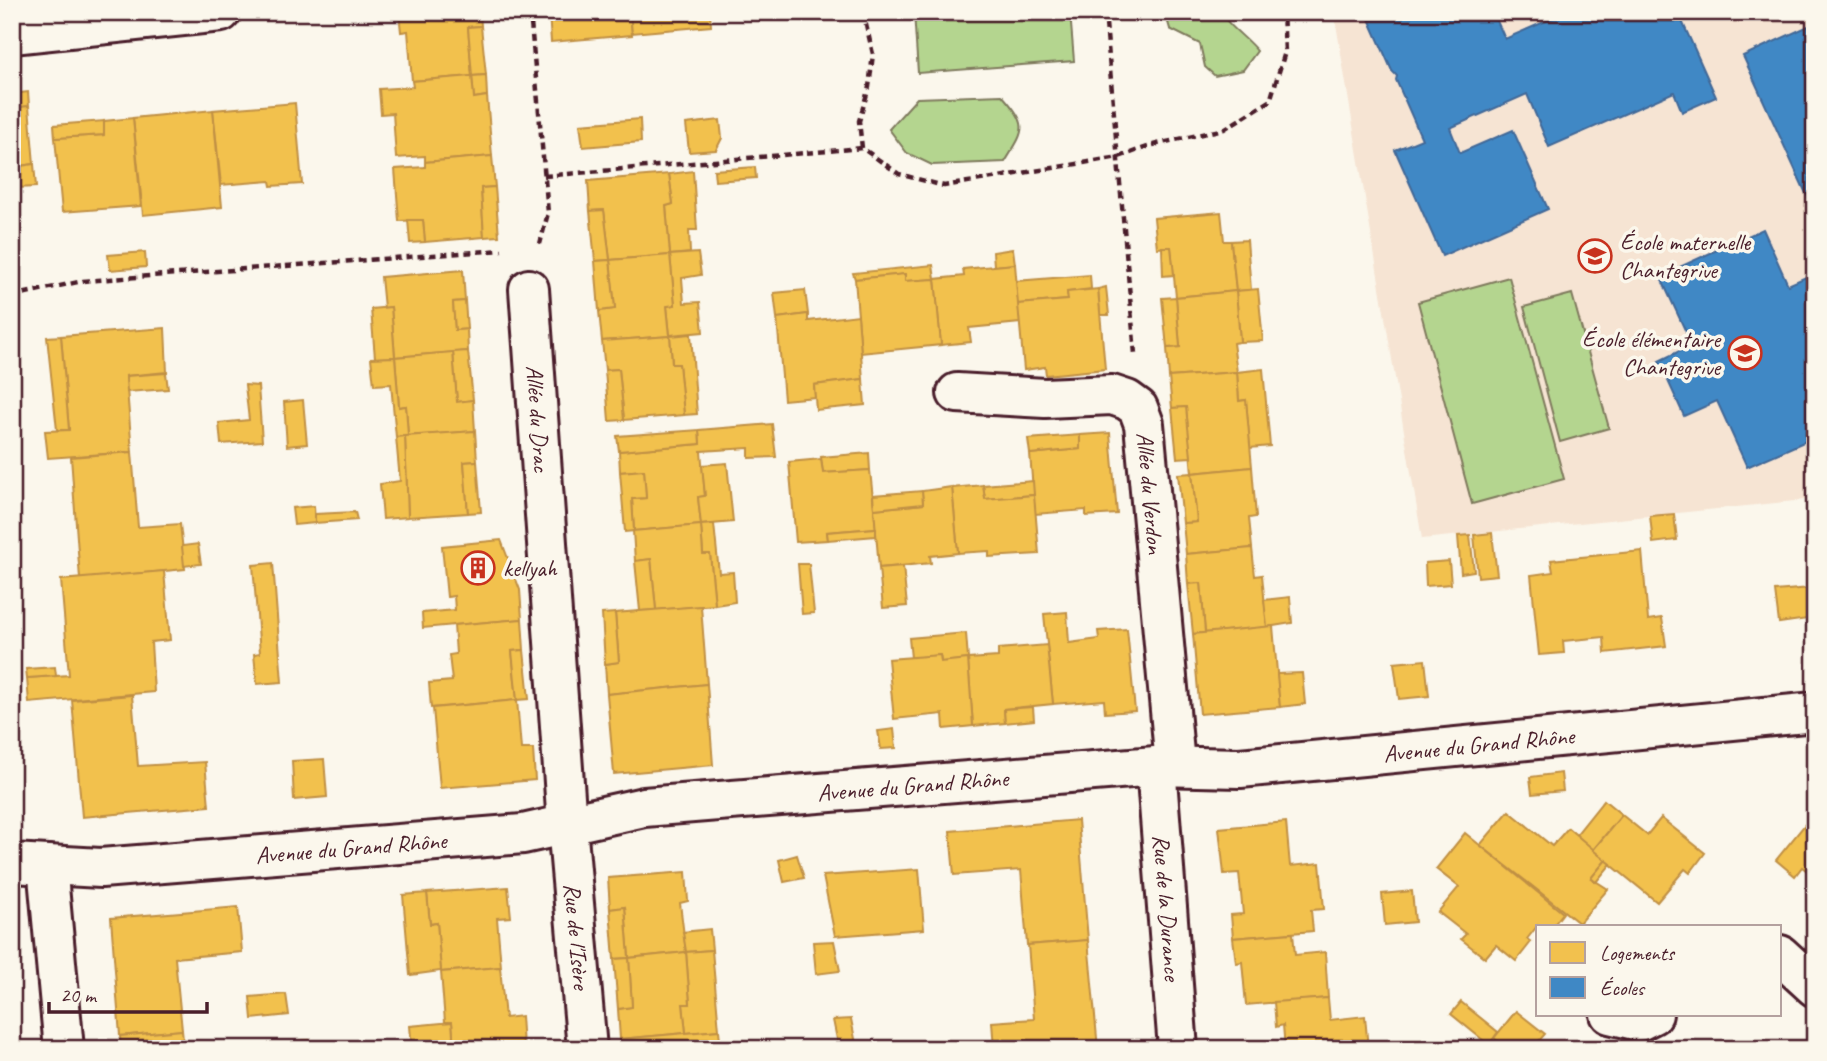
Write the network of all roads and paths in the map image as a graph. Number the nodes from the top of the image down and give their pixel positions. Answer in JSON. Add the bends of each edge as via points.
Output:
{"nodes":[{"id":1,"x":221,"y":12,"type":"edge"},
{"id":2,"x":530,"y":12,"type":"edge"},
{"id":3,"x":863,"y":12,"type":"edge"},
{"id":4,"x":1105,"y":12,"type":"edge"},
{"id":5,"x":1283,"y":12,"type":"edge"},
{"id":6,"x":12,"y":34,"type":"edge"},
{"id":7,"x":862,"y":148,"type":"junction"},
{"id":8,"x":1119,"y":157,"type":"junction"},
{"id":9,"x":544,"y":176,"type":"junction"},
{"id":10,"x":512,"y":249,"type":"dead end"},
{"id":11,"x":529,"y":289,"type":"joint"},
{"id":12,"x":12,"y":296,"type":"edge"},
{"id":13,"x":957,"y":393,"type":"dead end"},
{"id":14,"x":1127,"y":400,"type":"junction"},
{"id":15,"x":1815,"y":712,"type":"edge"},
{"id":16,"x":1166,"y":765,"type":"junction"},
{"id":17,"x":567,"y":825,"type":"junction"},
{"id":18,"x":29,"y":864,"type":"edge"},
{"id":19,"x":1782,"y":957,"type":"edge"},
{"id":20,"x":1815,"y":987,"type":"edge"},
{"id":21,"x":1618,"y":1016,"type":"edge"},
{"id":22,"x":1649,"y":1016,"type":"edge"},
{"id":23,"x":64,"y":1049,"type":"edge"},
{"id":24,"x":587,"y":1049,"type":"edge"},
{"id":25,"x":1178,"y":1049,"type":"edge"}],
"edges":[{"from":1,"to":6,"type":"street"},
{"from":2,"to":9,"type":"path"},
{"from":3,"to":7,"type":"path","via":[[873,54],[859,121]]},
{"from":4,"to":8,"type":"path"},
{"from":5,"to":8,"type":"path","via":[[1286,52],[1270,101],[1224,130]]},
{"from":7,"to":8,"type":"path","via":[[899,174],[944,186]]},
{"from":7,"to":9,"type":"path"},
{"from":8,"to":14,"type":"path","via":[[1136,347]]},
{"from":9,"to":11,"type":"path","via":[[548,213]]},
{"from":10,"to":12,"type":"path","via":[[83,281]]},
{"from":11,"to":17,"type":"street","name":"Allée du Drac"},
{"from":13,"to":14,"type":"street","name":"Allée du Verdon","via":[[1045,398],[1112,395]]},
{"from":14,"to":16,"type":"street","name":"Allée du Verdon","via":[[1138,408],[1144,424]]},
{"from":15,"to":16,"type":"street","name":"Avenue du Grand Rhône","via":[[1240,768]]},
{"from":16,"to":17,"type":"street","name":"Avenue du Grand Rhône","via":[[644,807]]},
{"from":16,"to":25,"type":"street","name":"Rue de la Durance"},
{"from":17,"to":18,"type":"street","name":"Avenue du Grand Rhône","via":[[523,834],[101,868]]},
{"from":17,"to":24,"type":"street","name":"Rue de l'Isère"},
{"from":18,"to":23,"type":"street"},
{"from":19,"to":20,"type":"street"},
{"from":21,"to":22,"type":"street","via":[[1639,1021]]}]}
